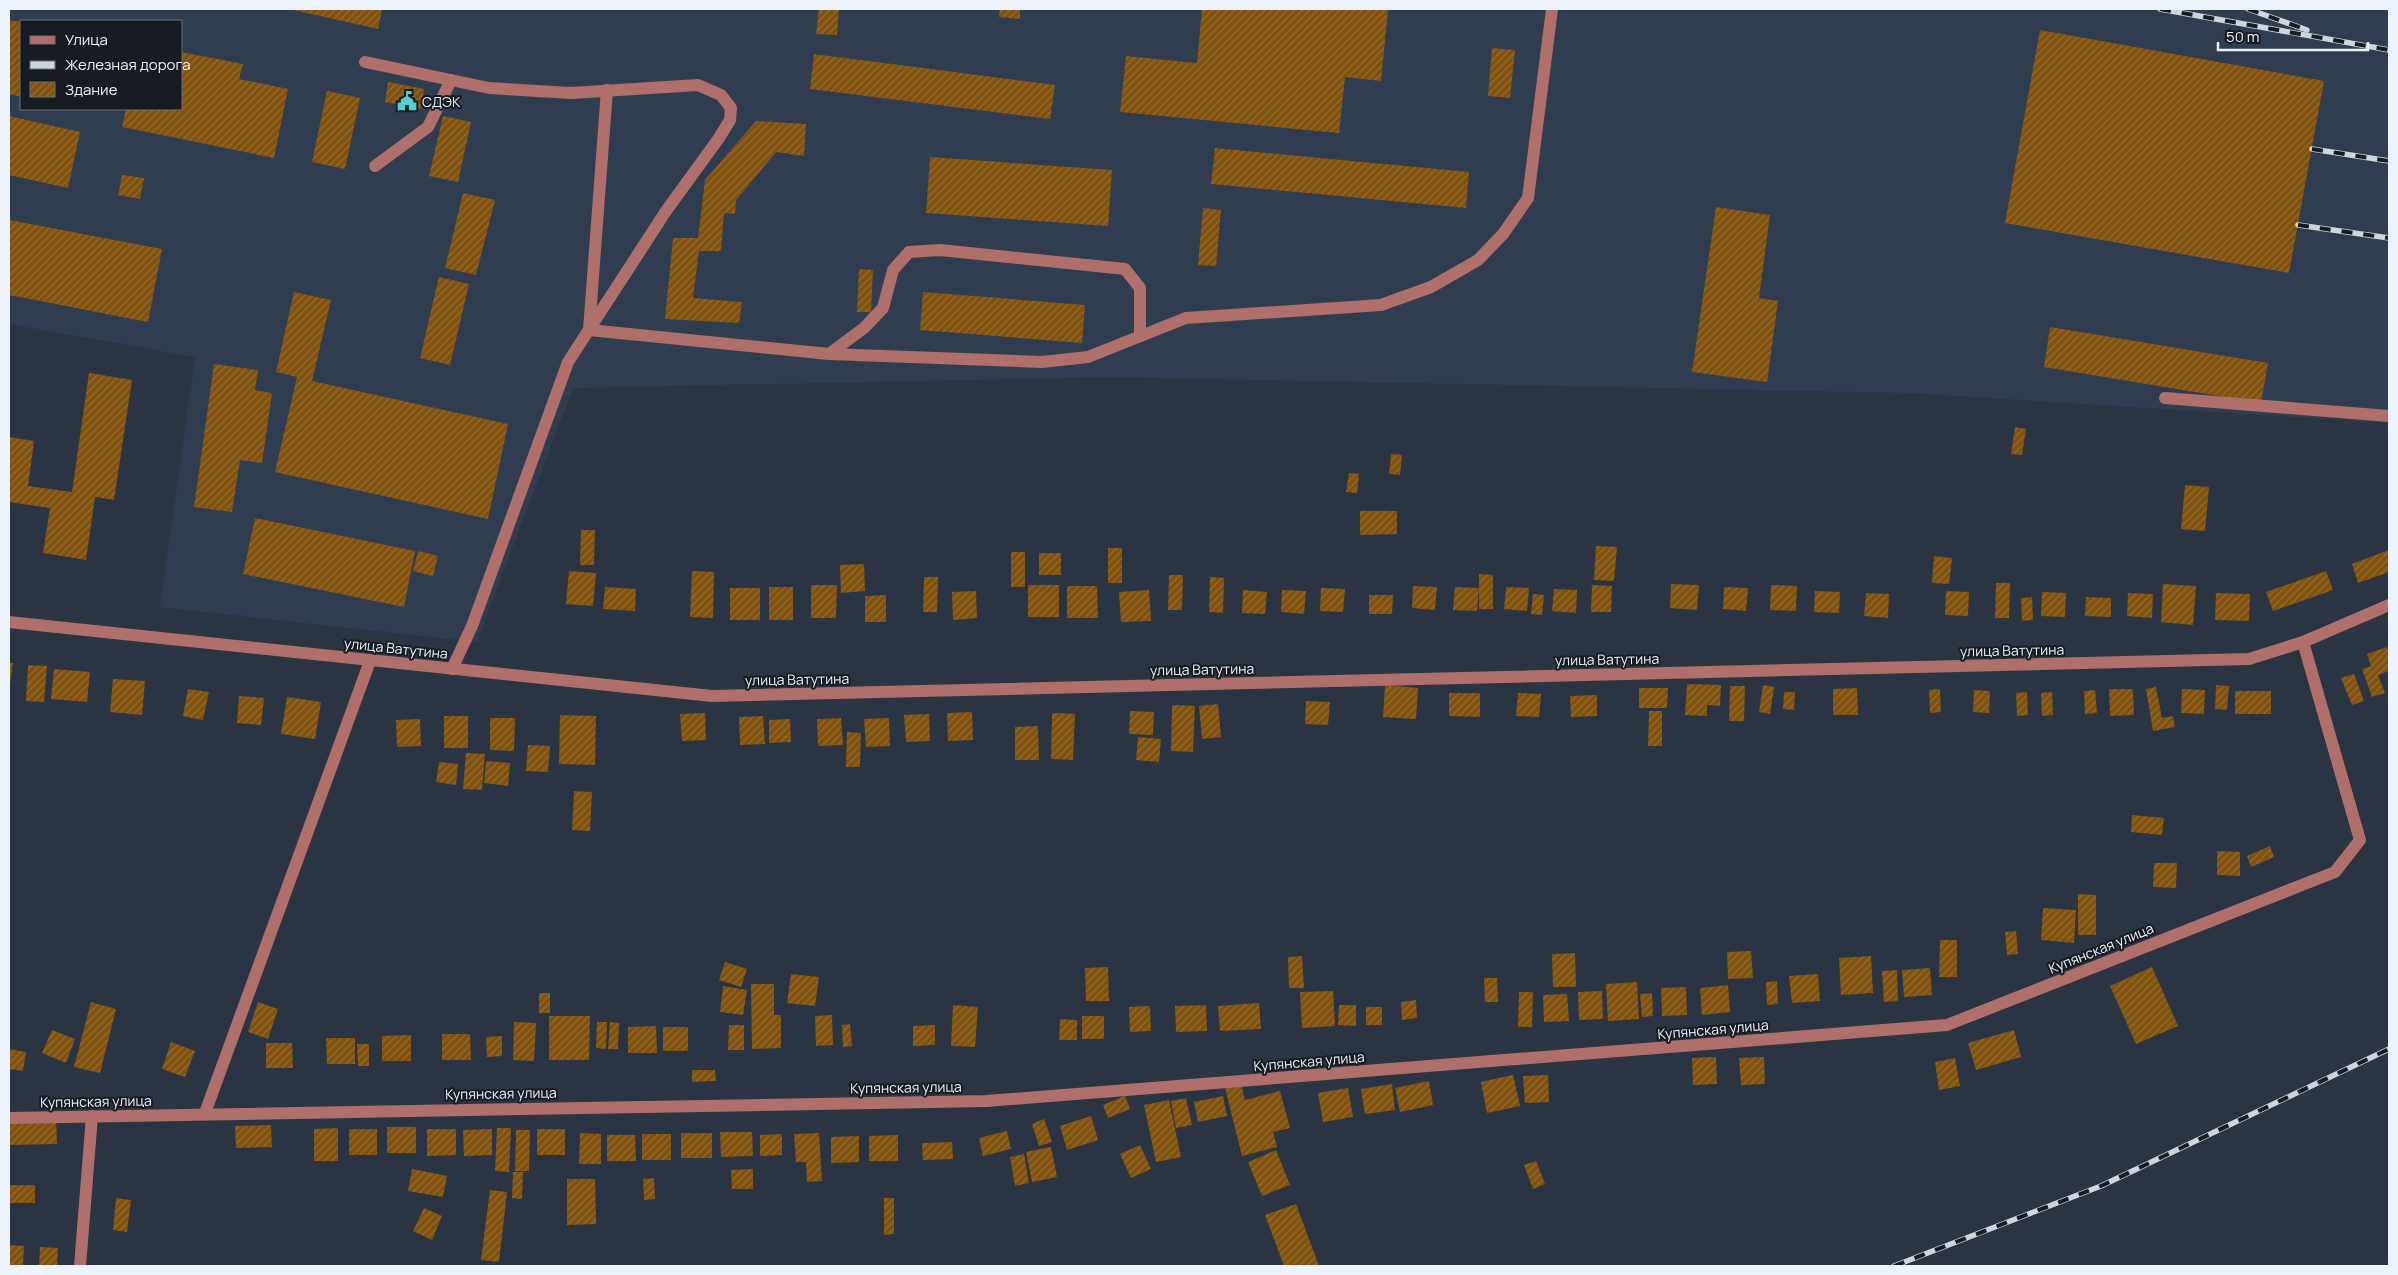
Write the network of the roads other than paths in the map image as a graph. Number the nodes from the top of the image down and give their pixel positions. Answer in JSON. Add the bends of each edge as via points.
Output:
{"nodes":[{"id":1,"x":1552,"y":9,"type":"edge"},
{"id":2,"x":365,"y":62,"type":"dead end"},
{"id":3,"x":451,"y":80,"type":"junction"},
{"id":4,"x":607,"y":90,"type":"junction"},
{"id":5,"x":375,"y":166,"type":"dead end"},
{"id":6,"x":589,"y":330,"type":"junction"},
{"id":7,"x":1140,"y":336,"type":"junction"},
{"id":8,"x":829,"y":354,"type":"junction"},
{"id":9,"x":2165,"y":398,"type":"dead end"},
{"id":10,"x":2389,"y":416,"type":"edge"},
{"id":11,"x":2389,"y":605,"type":"edge"},
{"id":12,"x":9,"y":622,"type":"edge"},
{"id":13,"x":2304,"y":642,"type":"junction"},
{"id":14,"x":370,"y":661,"type":"junction"},
{"id":15,"x":452,"y":669,"type":"junction"},
{"id":16,"x":204,"y":1113,"type":"junction"},
{"id":17,"x":92,"y":1116,"type":"junction"},
{"id":18,"x":9,"y":1118,"type":"edge"},
{"id":19,"x":80,"y":1266,"type":"edge"}],
"edges":[{"from":1,"to":7,"type":"street","via":[[1528,198],[1503,234],[1478,260],[1431,288],[1381,305],[1186,318]]},
{"from":2,"to":3,"type":"street"},
{"from":3,"to":4,"type":"street","via":[[489,88],[571,92]]},
{"from":3,"to":5,"type":"street","via":[[428,127]]},
{"from":4,"to":6,"type":"street"},
{"from":4,"to":6,"type":"street","via":[[698,85],[721,95],[731,108],[731,114]]},
{"from":6,"to":8,"type":"street"},
{"from":6,"to":15,"type":"street","via":[[568,362],[472,626]]},
{"from":7,"to":8,"type":"street","via":[[1088,357],[1042,362]]},
{"from":7,"to":8,"type":"street","via":[[1140,288],[1124,269],[940,250],[909,252],[893,270],[883,308],[864,328]]},
{"from":9,"to":10,"type":"street"},
{"from":11,"to":13,"type":"street","name":"улица Ватутина"},
{"from":12,"to":14,"type":"street","name":"улица Ватутина"},
{"from":13,"to":15,"type":"street","name":"улица Ватутина","via":[[2250,659],[712,696]]},
{"from":13,"to":16,"type":"street","name":"Купянская улица","via":[[2360,840],[2335,872],[1947,1025],[987,1101]]},
{"from":14,"to":15,"type":"street","name":"улица Ватутина"},
{"from":14,"to":16,"type":"street"},
{"from":16,"to":17,"type":"street","name":"Купянская улица"},
{"from":17,"to":18,"type":"street","name":"Купянская улица"},
{"from":17,"to":19,"type":"street"}]}
